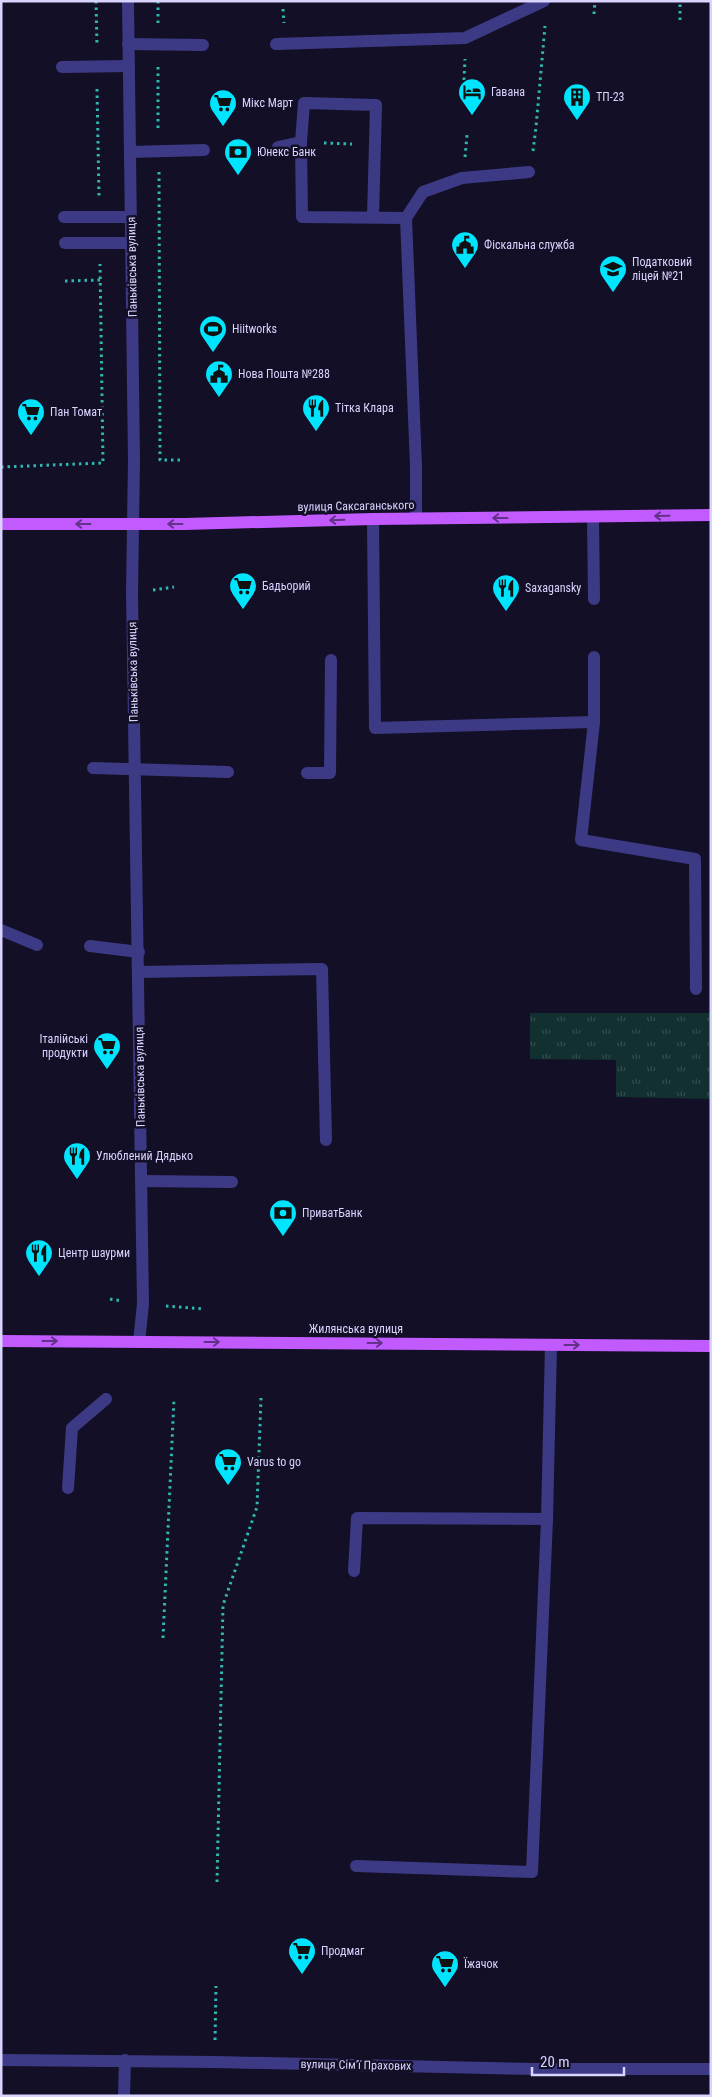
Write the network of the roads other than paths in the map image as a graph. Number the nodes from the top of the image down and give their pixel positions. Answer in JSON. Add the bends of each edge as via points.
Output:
{"nodes":[{"id":1,"x":128,"y":1,"type":"edge"},
{"id":2,"x":544,"y":1,"type":"edge"},
{"id":3,"x":128,"y":44,"type":"junction"},
{"id":4,"x":276,"y":44,"type":"dead end"},
{"id":5,"x":203,"y":45,"type":"dead end"},
{"id":6,"x":129,"y":66,"type":"junction"},
{"id":7,"x":62,"y":67,"type":"dead end"},
{"id":8,"x":301,"y":142,"type":"junction"},
{"id":9,"x":278,"y":147,"type":"dead end"},
{"id":10,"x":204,"y":150,"type":"dead end"},
{"id":11,"x":130,"y":152,"type":"junction"},
{"id":12,"x":529,"y":172,"type":"dead end"},
{"id":13,"x":132,"y":217,"type":"junction"},
{"id":14,"x":373,"y":217,"type":"junction"},
{"id":15,"x":64,"y":218,"type":"dead end"},
{"id":16,"x":406,"y":218,"type":"junction"},
{"id":17,"x":132,"y":242,"type":"junction"},
{"id":18,"x":64,"y":243,"type":"dead end"},
{"id":19,"x":711,"y":515,"type":"edge"},
{"id":20,"x":373,"y":518,"type":"junction"},
{"id":21,"x":416,"y":518,"type":"junction"},
{"id":22,"x":593,"y":518,"type":"junction"},
{"id":23,"x":1,"y":524,"type":"edge"},
{"id":24,"x":132,"y":524,"type":"junction"},
{"id":25,"x":594,"y":599,"type":"dead end"},
{"id":26,"x":594,"y":657,"type":"dead end"},
{"id":27,"x":331,"y":660,"type":"dead end"},
{"id":28,"x":594,"y":722,"type":"junction"},
{"id":29,"x":94,"y":768,"type":"dead end"},
{"id":30,"x":135,"y":769,"type":"junction"},
{"id":31,"x":228,"y":772,"type":"dead end"},
{"id":32,"x":307,"y":773,"type":"dead end"},
{"id":33,"x":1,"y":930,"type":"edge"},
{"id":34,"x":37,"y":945,"type":"dead end"},
{"id":35,"x":90,"y":946,"type":"dead end"},
{"id":36,"x":139,"y":952,"type":"junction"},
{"id":37,"x":139,"y":972,"type":"junction"},
{"id":38,"x":696,"y":989,"type":"dead end"},
{"id":39,"x":326,"y":1140,"type":"dead end"},
{"id":40,"x":142,"y":1181,"type":"junction"},
{"id":41,"x":232,"y":1182,"type":"dead end"},
{"id":42,"x":1,"y":1341,"type":"edge"},
{"id":43,"x":139,"y":1342,"type":"junction"},
{"id":44,"x":551,"y":1345,"type":"junction"},
{"id":45,"x":711,"y":1346,"type":"edge"},
{"id":46,"x":106,"y":1399,"type":"dead end"},
{"id":47,"x":68,"y":1488,"type":"dead end"},
{"id":48,"x":547,"y":1520,"type":"junction"},
{"id":49,"x":354,"y":1571,"type":"dead end"},
{"id":50,"x":356,"y":1866,"type":"dead end"},
{"id":51,"x":1,"y":2060,"type":"edge"},
{"id":52,"x":125,"y":2060,"type":"junction"},
{"id":53,"x":711,"y":2069,"type":"edge"},
{"id":54,"x":124,"y":2096,"type":"edge"}],
"edges":[{"from":1,"to":3,"type":"street","name":"Паньківська вулиця"},
{"from":2,"to":4,"type":"street","via":[[465,38]]},
{"from":3,"to":5,"type":"street"},
{"from":3,"to":6,"type":"street","name":"Паньківська вулиця"},
{"from":6,"to":7,"type":"street"},
{"from":6,"to":11,"type":"street","name":"Паньківська вулиця"},
{"from":8,"to":9,"type":"street"},
{"from":8,"to":14,"type":"street","via":[[302,217]]},
{"from":8,"to":14,"type":"street","via":[[304,103],[376,105]]},
{"from":10,"to":11,"type":"street"},
{"from":11,"to":13,"type":"street","name":"Паньківська вулиця"},
{"from":12,"to":16,"type":"street","via":[[462,178],[423,192]]},
{"from":13,"to":15,"type":"street"},
{"from":13,"to":17,"type":"street","name":"Паньківська вулиця"},
{"from":14,"to":16,"type":"street"},
{"from":16,"to":21,"type":"street"},
{"from":17,"to":18,"type":"street"},
{"from":17,"to":24,"type":"street","name":"Паньківська вулиця"},
{"from":19,"to":22,"type":"main road","name":"вулиця Саксаганського","one_way":true},
{"from":20,"to":21,"type":"main road","name":"вулиця Саксаганського"},
{"from":20,"to":24,"type":"main road","name":"вулиця Саксаганського","one_way":true},
{"from":20,"to":28,"type":"street","via":[[375,728]]},
{"from":22,"to":21,"type":"main road","name":"вулиця Саксаганського","one_way":true},
{"from":22,"to":25,"type":"street"},
{"from":24,"to":23,"type":"main road","name":"вулиця Саксаганського","one_way":true},
{"from":24,"to":30,"type":"street","name":"Паньківська вулиця"},
{"from":26,"to":28,"type":"street"},
{"from":27,"to":32,"type":"street","via":[[330,773]]},
{"from":28,"to":38,"type":"street","via":[[581,840],[695,859]]},
{"from":29,"to":30,"type":"street"},
{"from":30,"to":31,"type":"street"},
{"from":30,"to":36,"type":"street","name":"Паньківська вулиця"},
{"from":33,"to":34,"type":"street"},
{"from":35,"to":36,"type":"street"},
{"from":36,"to":37,"type":"street","name":"Паньківська вулиця"},
{"from":37,"to":39,"type":"street","via":[[322,968]]},
{"from":37,"to":40,"type":"street","name":"Паньківська вулиця"},
{"from":40,"to":41,"type":"street"},
{"from":40,"to":43,"type":"street","name":"Паньківська вулиця","via":[[143,1304]]},
{"from":42,"to":43,"type":"main road","name":"Жилянська вулиця","one_way":true},
{"from":43,"to":44,"type":"main road","name":"Жилянська вулиця","one_way":true},
{"from":44,"to":45,"type":"main road","name":"Жилянська вулиця","one_way":true},
{"from":44,"to":48,"type":"street"},
{"from":46,"to":47,"type":"street","via":[[72,1428]]},
{"from":48,"to":49,"type":"street","via":[[357,1518]]},
{"from":48,"to":50,"type":"street","via":[[532,1872]]},
{"from":51,"to":52,"type":"street","name":"вулиця Сімʼї Прахових"},
{"from":52,"to":53,"type":"street","name":"вулиця Сімʼї Прахових","via":[[534,2069]]},
{"from":52,"to":54,"type":"street"}]}
